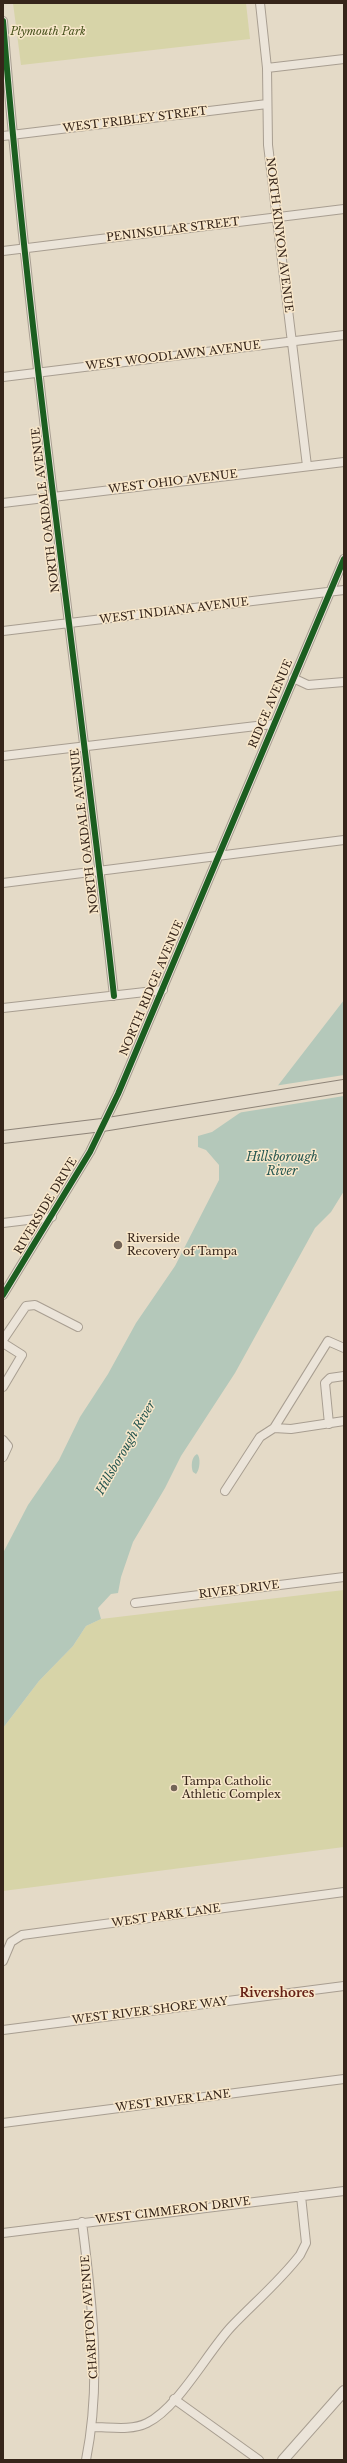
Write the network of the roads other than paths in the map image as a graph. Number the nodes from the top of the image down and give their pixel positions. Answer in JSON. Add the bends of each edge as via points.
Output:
{"nodes":[{"id":1,"x":260,"y":3,"type":"edge"},
{"id":2,"x":3,"y":21,"type":"edge"},
{"id":3,"x":344,"y":59,"type":"edge"},
{"id":4,"x":267,"y":68,"type":"junction"},
{"id":5,"x":266,"y":104,"type":"junction"},
{"id":6,"x":12,"y":135,"type":"junction"},
{"id":7,"x":3,"y":136,"type":"edge"},
{"id":8,"x":344,"y":209,"type":"edge"},
{"id":9,"x":277,"y":217,"type":"junction"},
{"id":10,"x":25,"y":248,"type":"junction"},
{"id":11,"x":3,"y":250,"type":"edge"},
{"id":12,"x":344,"y":335,"type":"edge"},
{"id":13,"x":293,"y":341,"type":"junction"},
{"id":14,"x":40,"y":372,"type":"junction"},
{"id":15,"x":3,"y":377,"type":"edge"},
{"id":16,"x":344,"y":462,"type":"edge"},
{"id":17,"x":307,"y":466,"type":"junction"},
{"id":18,"x":54,"y":497,"type":"junction"},
{"id":19,"x":3,"y":503,"type":"edge"},
{"id":20,"x":344,"y":559,"type":"edge"},
{"id":21,"x":344,"y":590,"type":"edge"},
{"id":22,"x":330,"y":592,"type":"junction"},
{"id":23,"x":70,"y":623,"type":"junction"},
{"id":24,"x":3,"y":631,"type":"edge"},
{"id":25,"x":293,"y":678,"type":"junction"},
{"id":26,"x":344,"y":682,"type":"edge"},
{"id":27,"x":273,"y":724,"type":"junction"},
{"id":28,"x":85,"y":747,"type":"junction"},
{"id":29,"x":3,"y":756,"type":"edge"},
{"id":30,"x":344,"y":840,"type":"edge"},
{"id":31,"x":217,"y":857,"type":"junction"},
{"id":32,"x":100,"y":871,"type":"junction"},
{"id":33,"x":3,"y":883,"type":"edge"},
{"id":34,"x":163,"y":990,"type":"junction"},
{"id":35,"x":114,"y":996,"type":"junction"},
{"id":36,"x":3,"y":1008,"type":"edge"},
{"id":37,"x":344,"y":1086,"type":"edge"},
{"id":38,"x":102,"y":1126,"type":"junction"},
{"id":39,"x":3,"y":1137,"type":"edge"},
{"id":40,"x":52,"y":1217,"type":"junction"},
{"id":41,"x":3,"y":1223,"type":"edge"},
{"id":42,"x":3,"y":1295,"type":"edge"},
{"id":43,"x":78,"y":1327,"type":"dead end"},
{"id":44,"x":3,"y":1340,"type":"edge"},
{"id":45,"x":3,"y":1343,"type":"edge"},
{"id":46,"x":344,"y":1348,"type":"edge"},
{"id":47,"x":344,"y":1376,"type":"edge"},
{"id":48,"x":3,"y":1387,"type":"edge"},
{"id":49,"x":344,"y":1422,"type":"edge"},
{"id":50,"x":329,"y":1424,"type":"junction"},
{"id":51,"x":274,"y":1428,"type":"junction"},
{"id":52,"x":3,"y":1440,"type":"edge"},
{"id":53,"x":3,"y":1457,"type":"edge"},
{"id":54,"x":226,"y":1491,"type":"dead end"},
{"id":55,"x":344,"y":1577,"type":"edge"},
{"id":56,"x":135,"y":1603,"type":"dead end"},
{"id":57,"x":344,"y":1892,"type":"edge"},
{"id":58,"x":3,"y":1961,"type":"edge"},
{"id":59,"x":344,"y":1986,"type":"edge"},
{"id":60,"x":3,"y":2030,"type":"edge"},
{"id":61,"x":344,"y":2079,"type":"edge"},
{"id":62,"x":3,"y":2123,"type":"edge"},
{"id":63,"x":344,"y":2191,"type":"edge"},
{"id":64,"x":301,"y":2196,"type":"junction"},
{"id":65,"x":82,"y":2222,"type":"junction"},
{"id":66,"x":3,"y":2233,"type":"edge"},
{"id":67,"x":344,"y":2391,"type":"edge"},
{"id":68,"x":174,"y":2399,"type":"junction"},
{"id":69,"x":93,"y":2427,"type":"junction"},
{"id":70,"x":86,"y":2460,"type":"edge"},
{"id":71,"x":259,"y":2460,"type":"edge"},
{"id":72,"x":284,"y":2460,"type":"edge"}],
"edges":[{"from":1,"to":4,"type":"street","name":"NORTH KINYON AVENUE"},
{"from":2,"to":6,"type":"street","name":"NORTH OAKDALE AVENUE"},
{"from":3,"to":4,"type":"street"},
{"from":4,"to":5,"type":"street","name":"NORTH KINYON AVENUE"},
{"from":5,"to":6,"type":"street","name":"WEST FRIBLEY STREET"},
{"from":5,"to":9,"type":"street","name":"NORTH KINYON AVENUE","via":[[268,146]]},
{"from":6,"to":7,"type":"street","name":"WEST FRIBLEY STREET"},
{"from":6,"to":10,"type":"street","name":"NORTH OAKDALE AVENUE"},
{"from":8,"to":9,"type":"street","name":"PENINSULAR STREET"},
{"from":9,"to":10,"type":"street","name":"PENINSULAR STREET"},
{"from":9,"to":13,"type":"street","name":"NORTH KINYON AVENUE"},
{"from":10,"to":11,"type":"street","name":"PENINSULAR STREET"},
{"from":10,"to":14,"type":"street","name":"NORTH OAKDALE AVENUE"},
{"from":12,"to":13,"type":"street","name":"WEST WOODLAWN AVENUE"},
{"from":13,"to":14,"type":"street","name":"WEST WOODLAWN AVENUE"},
{"from":13,"to":17,"type":"street","name":"NORTH KINYON AVENUE"},
{"from":14,"to":15,"type":"street","name":"WEST WOODLAWN AVENUE"},
{"from":14,"to":18,"type":"street","name":"NORTH OAKDALE AVENUE"},
{"from":16,"to":17,"type":"street","name":"WEST OHIO AVENUE"},
{"from":17,"to":18,"type":"street","name":"WEST OHIO AVENUE"},
{"from":18,"to":19,"type":"street","name":"WEST OHIO AVENUE"},
{"from":18,"to":23,"type":"street","name":"NORTH OAKDALE AVENUE"},
{"from":20,"to":22,"type":"street","name":"RIDGE AVENUE"},
{"from":21,"to":22,"type":"street","name":"WEST INDIANA AVENUE"},
{"from":22,"to":23,"type":"street","name":"WEST INDIANA AVENUE"},
{"from":22,"to":25,"type":"street","name":"RIDGE AVENUE"},
{"from":23,"to":24,"type":"street","name":"WEST INDIANA AVENUE"},
{"from":23,"to":28,"type":"street","name":"NORTH OAKDALE AVENUE"},
{"from":25,"to":26,"type":"street","via":[[308,685]]},
{"from":25,"to":27,"type":"street","name":"RIDGE AVENUE"},
{"from":27,"to":28,"type":"street"},
{"from":27,"to":31,"type":"street","name":"RIDGE AVENUE"},
{"from":28,"to":29,"type":"street"},
{"from":28,"to":32,"type":"street","name":"NORTH OAKDALE AVENUE"},
{"from":30,"to":31,"type":"street"},
{"from":31,"to":32,"type":"street"},
{"from":31,"to":34,"type":"street","name":"NORTH RIDGE AVENUE"},
{"from":32,"to":33,"type":"street"},
{"from":32,"to":35,"type":"street","name":"NORTH OAKDALE AVENUE"},
{"from":34,"to":35,"type":"street"},
{"from":34,"to":38,"type":"street","name":"NORTH RIDGE AVENUE"},
{"from":35,"to":36,"type":"street"},
{"from":37,"to":38,"type":"main road"},
{"from":38,"to":39,"type":"main road"},
{"from":38,"to":40,"type":"street","name":"RIVERSIDE DRIVE","via":[[90,1152]]},
{"from":40,"to":41,"type":"street"},
{"from":40,"to":42,"type":"street","name":"RIVERSIDE DRIVE"},
{"from":43,"to":44,"type":"street","via":[[35,1304],[26,1306]]},
{"from":45,"to":48,"type":"street","via":[[22,1355]]},
{"from":46,"to":51,"type":"street","via":[[328,1340]]},
{"from":47,"to":50,"type":"street","via":[[330,1378],[325,1383]]},
{"from":49,"to":50,"type":"street"},
{"from":50,"to":51,"type":"street","via":[[291,1429]]},
{"from":51,"to":54,"type":"street","via":[[260,1437]]},
{"from":52,"to":53,"type":"street","via":[[8,1446]]},
{"from":55,"to":56,"type":"street","name":"RIVER DRIVE"},
{"from":57,"to":58,"type":"street","name":"WEST PARK LANE","via":[[22,1935],[12,1942]]},
{"from":59,"to":60,"type":"street","name":"WEST RIVER SHORE WAY"},
{"from":61,"to":62,"type":"street","name":"WEST RIVER LANE"},
{"from":63,"to":64,"type":"street","name":"WEST CIMMERON DRIVE"},
{"from":64,"to":65,"type":"street","name":"WEST CIMMERON DRIVE"},
{"from":64,"to":68,"type":"street","via":[[306,2243],[300,2255],[230,2328]]},
{"from":65,"to":66,"type":"street","name":"WEST CIMMERON DRIVE"},
{"from":65,"to":69,"type":"street","name":"CHARITON AVENUE","via":[[95,2354]]},
{"from":67,"to":72,"type":"street"},
{"from":68,"to":69,"type":"street","via":[[156,2418],[146,2424],[136,2427]]},
{"from":68,"to":71,"type":"street"},
{"from":69,"to":70,"type":"street","name":"CHARITON AVENUE"}]}
